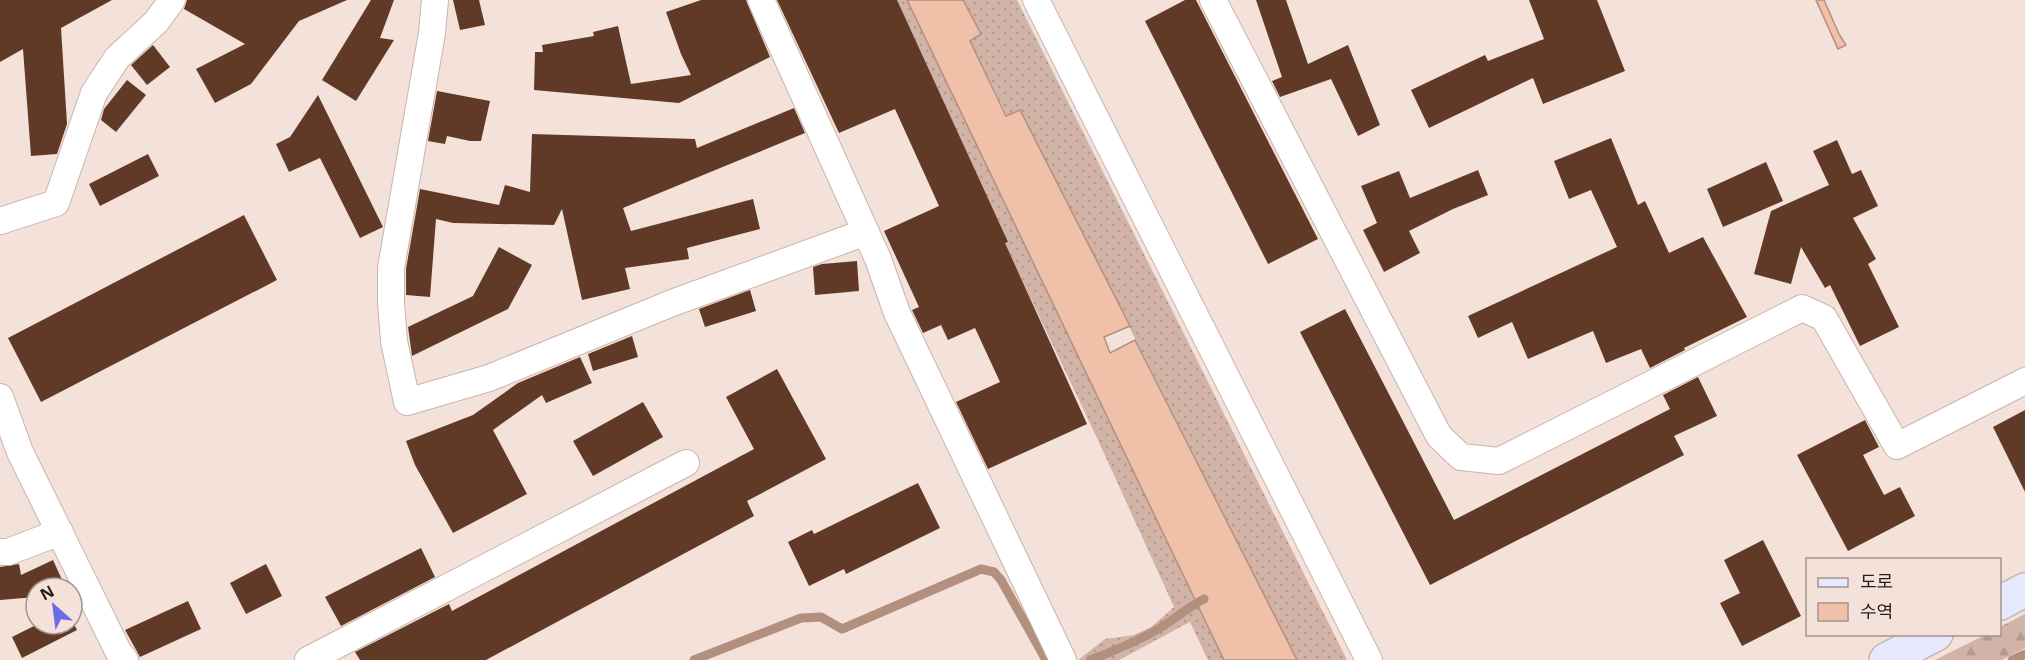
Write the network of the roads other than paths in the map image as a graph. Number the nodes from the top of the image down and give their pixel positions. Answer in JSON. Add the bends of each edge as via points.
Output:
{"nodes":[{"id":1,"x":172,"y":0,"type":"edge"},
{"id":2,"x":435,"y":0,"type":"edge"},
{"id":3,"x":760,"y":0,"type":"edge"},
{"id":4,"x":1036,"y":0,"type":"edge"},
{"id":5,"x":1213,"y":0,"type":"edge"},
{"id":6,"x":0,"y":221,"type":"edge"},
{"id":7,"x":866,"y":232,"type":"junction"},
{"id":8,"x":2025,"y":381,"type":"edge"},
{"id":9,"x":0,"y":397,"type":"edge"},
{"id":10,"x":686,"y":463,"type":"dead end"},
{"id":11,"x":60,"y":532,"type":"junction"},
{"id":12,"x":0,"y":552,"type":"edge"},
{"id":13,"x":2025,"y":590,"type":"edge"},
{"id":14,"x":2001,"y":602,"type":"edge"},
{"id":15,"x":1932,"y":636,"type":"edge"},
{"id":16,"x":124,"y":660,"type":"edge"},
{"id":17,"x":308,"y":660,"type":"edge"},
{"id":18,"x":1063,"y":660,"type":"edge"},
{"id":19,"x":1369,"y":660,"type":"edge"},
{"id":20,"x":1886,"y":660,"type":"edge"}],
"edges":[{"from":1,"to":6,"type":"street","via":[[156,22],[117,58],[94,93],[56,203]]},
{"from":2,"to":7,"type":"street","via":[[390,268],[394,341],[407,402],[489,378],[672,303]]},
{"from":3,"to":7,"type":"street"},
{"from":4,"to":19,"type":"street"},
{"from":5,"to":8,"type":"street","via":[[1439,436],[1461,457],[1499,461],[1802,308],[1824,318],[1898,447]]},
{"from":7,"to":18,"type":"street","via":[[897,313]]},
{"from":9,"to":11,"type":"street","via":[[20,452]]},
{"from":10,"to":17,"type":"street"},
{"from":11,"to":12,"type":"street"},
{"from":11,"to":16,"type":"street"},
{"from":13,"to":14,"type":"main road"},
{"from":15,"to":20,"type":"main road"}]}
